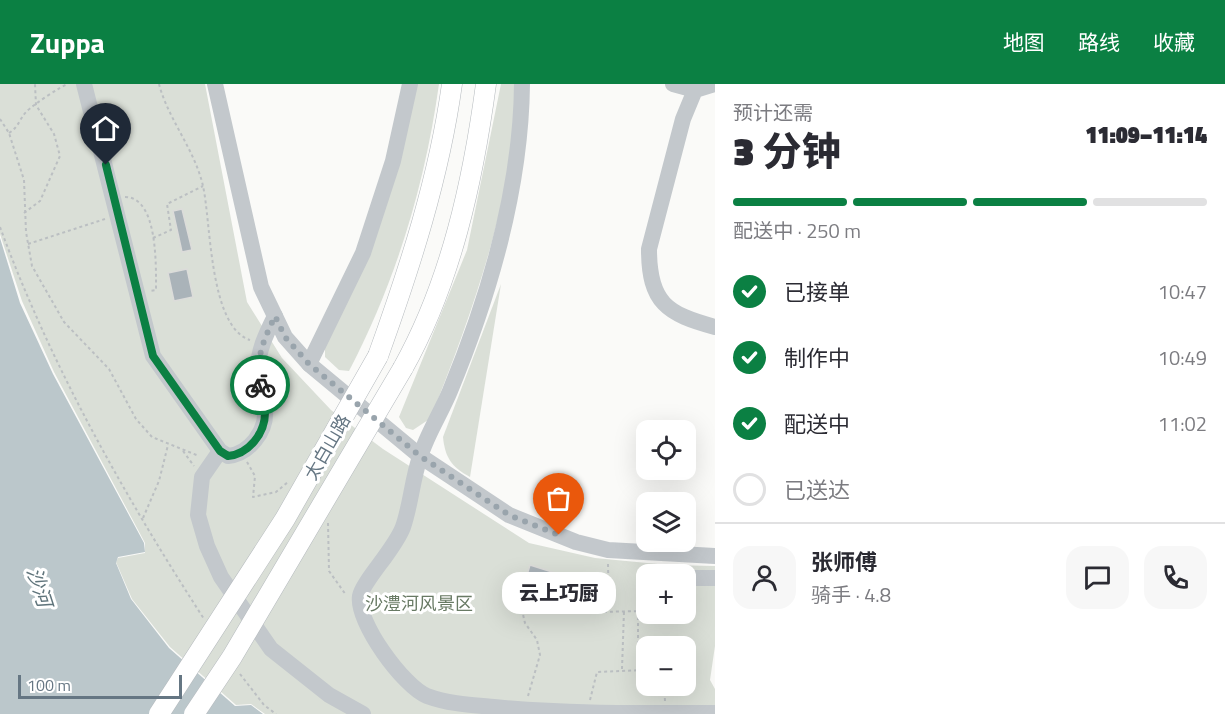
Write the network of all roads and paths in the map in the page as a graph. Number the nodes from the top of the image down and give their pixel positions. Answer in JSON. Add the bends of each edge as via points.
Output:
{"nodes":[{"id":1,"x":35,"y":84,"type":"edge"},
{"id":2,"x":68,"y":84,"type":"edge"},
{"id":3,"x":84,"y":84,"type":"edge"},
{"id":4,"x":159,"y":84,"type":"edge"},
{"id":5,"x":215,"y":84,"type":"edge"},
{"id":6,"x":410,"y":84,"type":"edge"},
{"id":7,"x":452,"y":84,"type":"edge"},
{"id":8,"x":486,"y":84,"type":"edge"},
{"id":9,"x":522,"y":84,"type":"edge"},
{"id":10,"x":673,"y":84,"type":"edge"},
{"id":11,"x":715,"y":84,"type":"edge"},
{"id":12,"x":695,"y":90,"type":"junction"},
{"id":13,"x":36,"y":105,"type":"junction"},
{"id":14,"x":0,"y":119,"type":"edge"},
{"id":15,"x":9,"y":133,"type":"junction"},
{"id":16,"x":203,"y":186,"type":"junction"},
{"id":17,"x":114,"y":196,"type":"junction"},
{"id":18,"x":24,"y":213,"type":"junction"},
{"id":19,"x":118,"y":214,"type":"junction"},
{"id":20,"x":0,"y":227,"type":"edge"},
{"id":21,"x":153,"y":238,"type":"junction"},
{"id":22,"x":28,"y":244,"type":"junction"},
{"id":23,"x":138,"y":293,"type":"junction"},
{"id":24,"x":275,"y":316,"type":"junction"},
{"id":25,"x":715,"y":327,"type":"edge"},
{"id":26,"x":262,"y":344,"type":"junction"},
{"id":27,"x":309,"y":364,"type":"junction"},
{"id":28,"x":168,"y":445,"type":"junction"},
{"id":29,"x":183,"y":451,"type":"junction"},
{"id":30,"x":241,"y":452,"type":"junction"},
{"id":31,"x":216,"y":456,"type":"junction"},
{"id":32,"x":420,"y":456,"type":"junction"},
{"id":33,"x":202,"y":477,"type":"junction"},
{"id":34,"x":276,"y":492,"type":"dead end"},
{"id":35,"x":142,"y":518,"type":"junction"},
{"id":36,"x":329,"y":543,"type":"dead end"},
{"id":37,"x":608,"y":550,"type":"junction"},
{"id":38,"x":715,"y":556,"type":"edge"},
{"id":39,"x":696,"y":578,"type":"edge"},
{"id":40,"x":715,"y":578,"type":"edge"},
{"id":41,"x":335,"y":583,"type":"dead end"},
{"id":42,"x":624,"y":611,"type":"junction"},
{"id":43,"x":636,"y":611,"type":"edge"},
{"id":44,"x":609,"y":612,"type":"junction"},
{"id":45,"x":207,"y":623,"type":"dead end"},
{"id":46,"x":622,"y":670,"type":"junction"},
{"id":47,"x":636,"y":670,"type":"edge"},
{"id":48,"x":238,"y":671,"type":"dead end"},
{"id":49,"x":477,"y":710,"type":"edge"},
{"id":50,"x":524,"y":710,"type":"junction"},
{"id":51,"x":588,"y":712,"type":"junction"},
{"id":52,"x":715,"y":713,"type":"edge"},
{"id":53,"x":159,"y":714,"type":"edge"},
{"id":54,"x":194,"y":714,"type":"edge"},
{"id":55,"x":276,"y":714,"type":"edge"},
{"id":56,"x":363,"y":714,"type":"edge"}],
"edges":[{"from":1,"to":13,"type":"path"},
{"from":2,"to":13,"type":"path"},
{"from":3,"to":17,"type":"street"},
{"from":4,"to":16,"type":"path"},
{"from":5,"to":24,"type":"street","via":[[261,286]]},
{"from":6,"to":27,"type":"street","via":[[393,161],[363,254]]},
{"from":7,"to":53,"type":"main road","name":"太白山路","bridge":true,"via":[[445,135],[416,250],[378,356],[285,519]]},
{"from":8,"to":54,"type":"main road","name":"太白山路","bridge":true,"via":[[460,224],[419,339],[232,657]]},
{"from":9,"to":32,"type":"street","via":[[522,130],[501,245],[450,391]]},
{"from":10,"to":12,"type":"street"},
{"from":11,"to":12,"type":"street"},
{"from":12,"to":25,"type":"street","via":[[683,119],[649,249],[649,268],[662,304],[681,318]]},
{"from":13,"to":15,"type":"path","via":[[25,113],[19,127]]},
{"from":13,"to":18,"type":"path","via":[[54,134],[60,156],[40,201]]},
{"from":14,"to":15,"type":"path"},
{"from":15,"to":18,"type":"path","via":[[24,180]]},
{"from":16,"to":21,"type":"path","via":[[167,204],[171,230]]},
{"from":16,"to":26,"type":"path","via":[[217,288],[243,338]]},
{"from":17,"to":19,"type":"street"},
{"from":17,"to":21,"type":"path","via":[[133,197],[140,202]]},
{"from":18,"to":22,"type":"path"},
{"from":19,"to":22,"type":"path"},
{"from":19,"to":23,"type":"street"},
{"from":20,"to":35,"type":"path","via":[[46,342]]},
{"from":21,"to":23,"type":"path","via":[[156,290]]},
{"from":22,"to":28,"type":"path","via":[[32,266],[64,322],[109,369],[136,419],[152,436]]},
{"from":23,"to":31,"type":"street","via":[[153,356]]},
{"from":24,"to":26,"type":"street"},
{"from":24,"to":27,"type":"street","via":[[285,337]]},
{"from":26,"to":30,"type":"street","via":[[258,372],[266,413],[261,431],[249,448]]},
{"from":27,"to":32,"type":"street"},
{"from":28,"to":29,"type":"path"},
{"from":28,"to":35,"type":"path","via":[[159,481]]},
{"from":29,"to":31,"type":"path"},
{"from":29,"to":33,"type":"path"},
{"from":30,"to":31,"type":"street"},
{"from":30,"to":34,"type":"path","via":[[255,476],[253,497]]},
{"from":31,"to":33,"type":"street"},
{"from":32,"to":37,"type":"street","via":[[509,515],[576,542]]},
{"from":32,"to":49,"type":"street","via":[[403,526],[395,546],[360,594],[360,610],[372,635],[410,686],[425,696]]},
{"from":33,"to":56,"type":"street","via":[[198,516],[221,577],[271,649],[329,695]]},
{"from":35,"to":45,"type":"path"},
{"from":36,"to":41,"type":"path","via":[[329,571]]},
{"from":37,"to":38,"type":"street"},
{"from":37,"to":44,"type":"path"},
{"from":39,"to":40,"type":"street"},
{"from":42,"to":43,"type":"path"},
{"from":42,"to":44,"type":"path"},
{"from":42,"to":46,"type":"path"},
{"from":44,"to":50,"type":"path","via":[[596,612],[522,585],[525,623],[537,640],[540,655]]},
{"from":46,"to":47,"type":"path"},
{"from":46,"to":51,"type":"path","via":[[597,672]]},
{"from":48,"to":55,"type":"path","via":[[264,705]]},
{"from":49,"to":50,"type":"street"},
{"from":50,"to":51,"type":"street"},
{"from":51,"to":52,"type":"street"}]}
